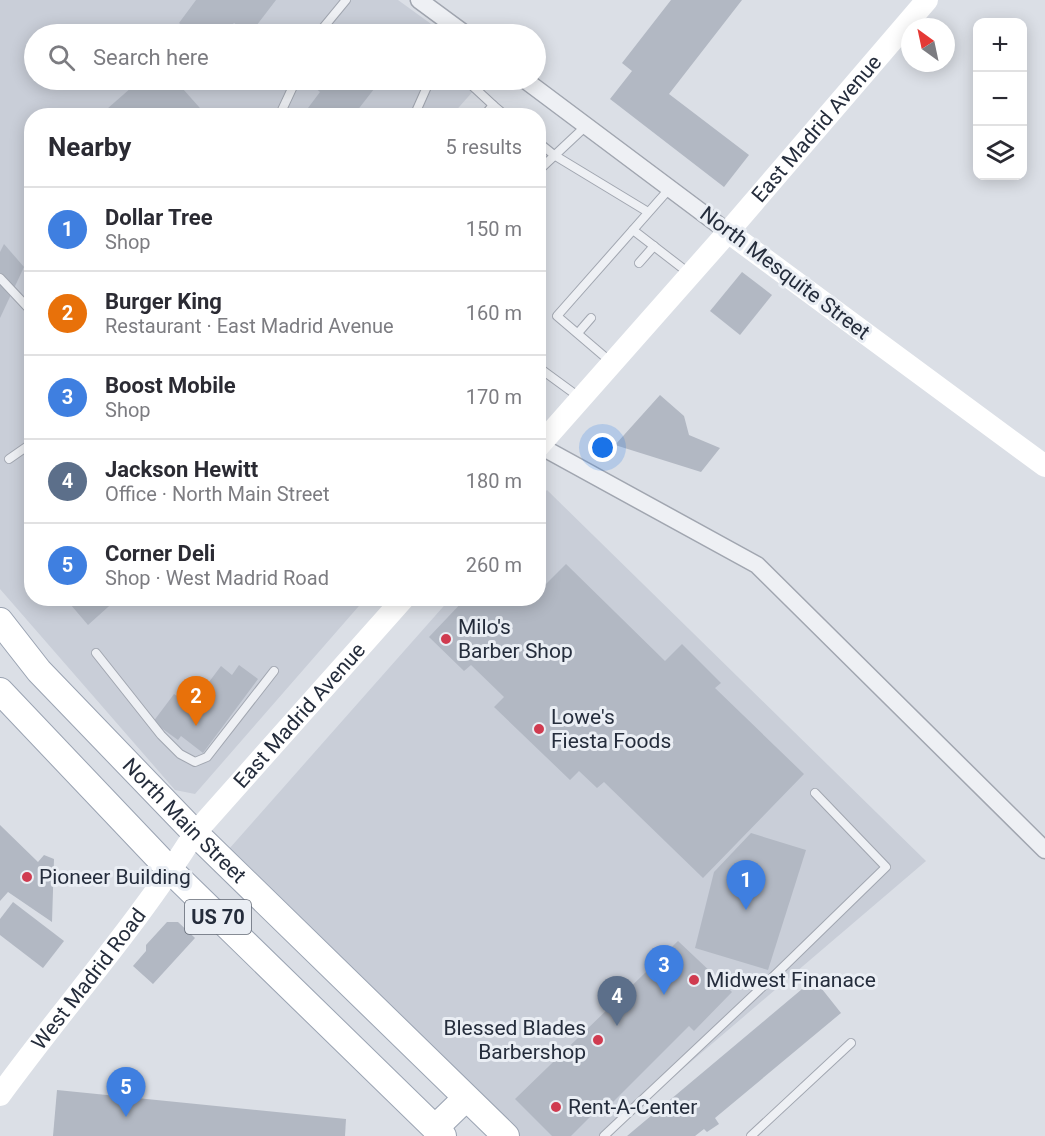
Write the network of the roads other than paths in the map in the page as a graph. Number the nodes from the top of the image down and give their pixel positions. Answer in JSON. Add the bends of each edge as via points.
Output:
{"nodes":[{"id":1,"x":346,"y":0,"type":"edge"},
{"id":2,"x":420,"y":0,"type":"edge"},
{"id":3,"x":927,"y":0,"type":"edge"},
{"id":4,"x":326,"y":24,"type":"edge"},
{"id":5,"x":452,"y":24,"type":"edge"},
{"id":6,"x":291,"y":90,"type":"edge"},
{"id":7,"x":426,"y":90,"type":"edge"},
{"id":8,"x":477,"y":90,"type":"edge"},
{"id":9,"x":539,"y":90,"type":"edge"},
{"id":10,"x":493,"y":105,"type":"junction"},
{"id":11,"x":283,"y":108,"type":"edge"},
{"id":12,"x":418,"y":108,"type":"edge"},
{"id":13,"x":491,"y":108,"type":"edge"},
{"id":14,"x":497,"y":108,"type":"edge"},
{"id":15,"x":587,"y":125,"type":"junction"},
{"id":16,"x":546,"y":148,"type":"edge"},
{"id":17,"x":554,"y":155,"type":"junction"},
{"id":18,"x":546,"y":163,"type":"edge"},
{"id":19,"x":670,"y":188,"type":"junction"},
{"id":20,"x":648,"y":212,"type":"junction"},
{"id":21,"x":633,"y":230,"type":"junction"},
{"id":22,"x":728,"y":232,"type":"junction"},
{"id":23,"x":654,"y":246,"type":"junction"},
{"id":24,"x":639,"y":263,"type":"dead end"},
{"id":25,"x":691,"y":275,"type":"junction"},
{"id":26,"x":0,"y":278,"type":"edge"},
{"id":27,"x":24,"y":304,"type":"edge"},
{"id":28,"x":591,"y":318,"type":"dead end"},
{"id":29,"x":578,"y":333,"type":"junction"},
{"id":30,"x":613,"y":363,"type":"junction"},
{"id":31,"x":546,"y":373,"type":"edge"},
{"id":32,"x":581,"y":399,"type":"junction"},
{"id":33,"x":546,"y":438,"type":"edge"},
{"id":34,"x":24,"y":449,"type":"edge"},
{"id":35,"x":546,"y":450,"type":"edge"},
{"id":36,"x":9,"y":459,"type":"dead end"},
{"id":37,"x":1045,"y":466,"type":"edge"},
{"id":38,"x":397,"y":606,"type":"edge"},
{"id":39,"x":0,"y":621,"type":"edge"},
{"id":40,"x":96,"y":653,"type":"dead end"},
{"id":41,"x":274,"y":671,"type":"dead end"},
{"id":42,"x":0,"y":691,"type":"edge"},
{"id":43,"x":815,"y":794,"type":"dead end"},
{"id":44,"x":195,"y":833,"type":"junction"},
{"id":45,"x":1045,"y":850,"type":"edge"},
{"id":46,"x":171,"y":871,"type":"junction"},
{"id":47,"x":850,"y":1043,"type":"dead end"},
{"id":48,"x":0,"y":1095,"type":"edge"},
{"id":49,"x":466,"y":1098,"type":"junction"},
{"id":50,"x":439,"y":1132,"type":"edge"},
{"id":51,"x":506,"y":1136,"type":"edge"},
{"id":52,"x":604,"y":1136,"type":"edge"},
{"id":53,"x":751,"y":1136,"type":"edge"}],
"edges":[{"from":1,"to":4,"type":"lane"},
{"from":2,"to":5,"type":"street"},
{"from":3,"to":22,"type":"street","name":"East Madrid Avenue"},
{"from":6,"to":11,"type":"lane"},
{"from":7,"to":12,"type":"lane"},
{"from":8,"to":10,"type":"lane"},
{"from":9,"to":15,"type":"street","name":"North Mesquite Street"},
{"from":10,"to":13,"type":"lane"},
{"from":10,"to":14,"type":"lane"},
{"from":15,"to":17,"type":"lane"},
{"from":15,"to":19,"type":"street","name":"North Mesquite Street"},
{"from":16,"to":17,"type":"lane"},
{"from":17,"to":18,"type":"lane"},
{"from":17,"to":20,"type":"lane"},
{"from":19,"to":20,"type":"lane"},
{"from":19,"to":22,"type":"street","name":"North Mesquite Street"},
{"from":20,"to":21,"type":"lane"},
{"from":21,"to":23,"type":"lane"},
{"from":21,"to":29,"type":"lane","via":[[558,316]]},
{"from":22,"to":25,"type":"street","name":"East Madrid Avenue"},
{"from":22,"to":37,"type":"street","name":"North Mesquite Street"},
{"from":23,"to":24,"type":"lane"},
{"from":23,"to":25,"type":"lane"},
{"from":25,"to":30,"type":"street","name":"East Madrid Avenue"},
{"from":26,"to":27,"type":"lane"},
{"from":28,"to":29,"type":"lane"},
{"from":29,"to":30,"type":"lane"},
{"from":30,"to":32,"type":"street","name":"East Madrid Avenue"},
{"from":31,"to":32,"type":"lane"},
{"from":32,"to":33,"type":"street","name":"East Madrid Avenue"},
{"from":34,"to":36,"type":"lane"},
{"from":35,"to":45,"type":"street","via":[[757,565]]},
{"from":38,"to":44,"type":"street","name":"East Madrid Avenue"},
{"from":39,"to":44,"type":"main road","name":"North Main Street","number":"US 70","via":[[39,671]]},
{"from":40,"to":41,"type":"lane","via":[[162,735],[180,754],[195,762],[207,757]]},
{"from":42,"to":46,"type":"main road","name":"North Main Street","number":"US 70"},
{"from":43,"to":52,"type":"lane","via":[[886,867]]},
{"from":44,"to":46,"type":"street","name":"West Madrid Road"},
{"from":44,"to":49,"type":"main road","name":"North Main Street","number":"US 70"},
{"from":46,"to":48,"type":"street","name":"West Madrid Road"},
{"from":46,"to":50,"type":"main road","name":"North Main Street","number":"US 70"},
{"from":47,"to":53,"type":"lane"},
{"from":49,"to":50,"type":"main road"},
{"from":49,"to":51,"type":"main road","name":"North Main Street","number":"US 70"}]}
